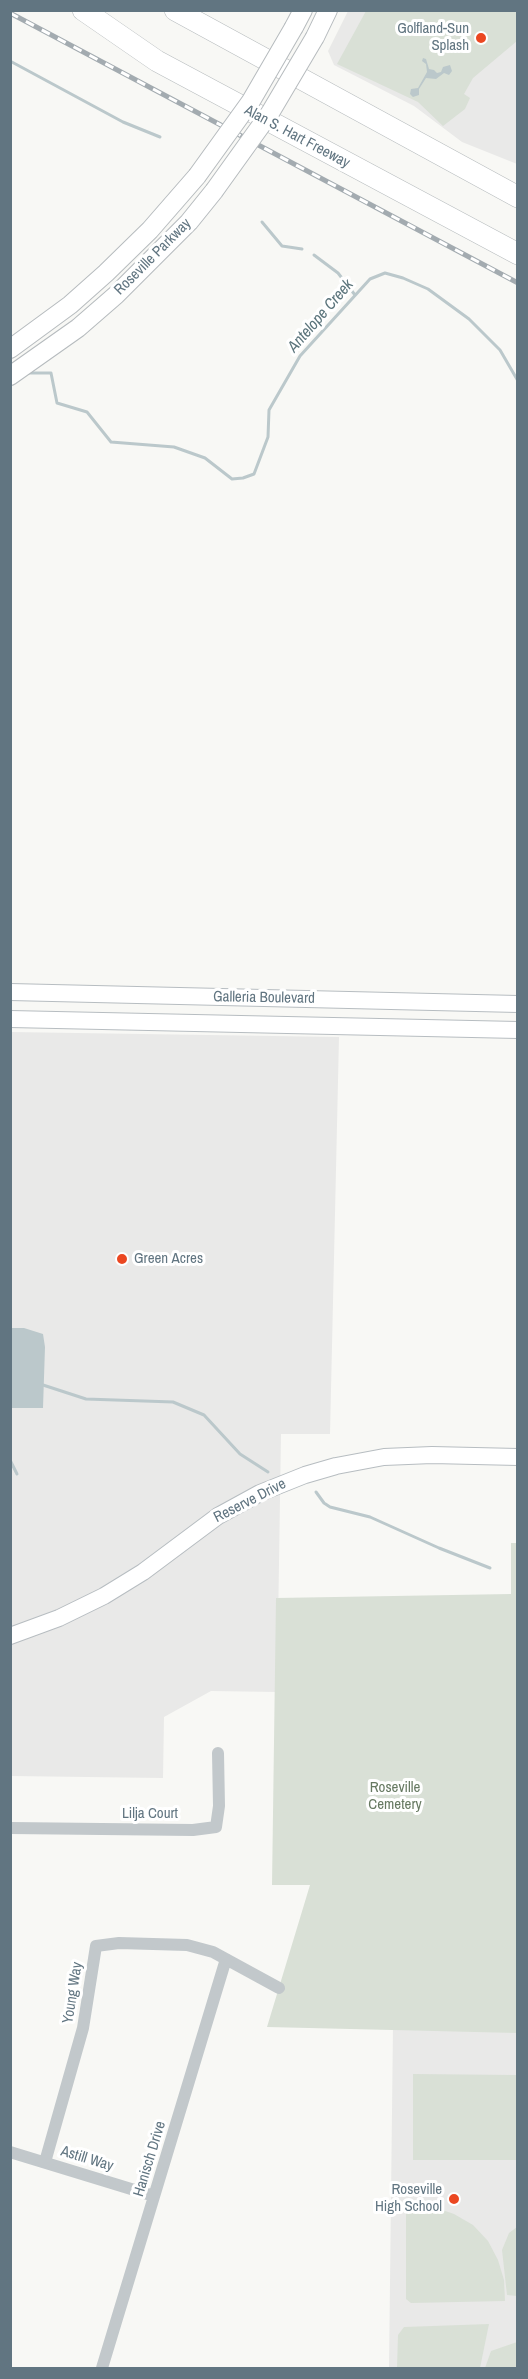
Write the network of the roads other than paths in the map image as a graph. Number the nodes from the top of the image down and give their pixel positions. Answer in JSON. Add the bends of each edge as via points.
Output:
{"nodes":[{"id":1,"x":83,"y":10,"type":"edge"},
{"id":2,"x":175,"y":10,"type":"edge"},
{"id":3,"x":303,"y":10,"type":"edge"},
{"id":4,"x":328,"y":10,"type":"edge"},
{"id":5,"x":518,"y":197,"type":"edge"},
{"id":6,"x":518,"y":254,"type":"edge"},
{"id":7,"x":10,"y":350,"type":"edge"},
{"id":8,"x":10,"y":376,"type":"edge"},
{"id":9,"x":10,"y":992,"type":"edge"},
{"id":10,"x":518,"y":1004,"type":"edge"},
{"id":11,"x":10,"y":1019,"type":"edge"},
{"id":12,"x":518,"y":1030,"type":"edge"},
{"id":13,"x":518,"y":1457,"type":"edge"},
{"id":14,"x":10,"y":1636,"type":"edge"},
{"id":15,"x":218,"y":1753,"type":"dead end"},
{"id":16,"x":10,"y":1828,"type":"edge"},
{"id":17,"x":226,"y":1959,"type":"junction"},
{"id":18,"x":279,"y":1988,"type":"dead end"},
{"id":19,"x":10,"y":2152,"type":"edge"},
{"id":20,"x":45,"y":2162,"type":"junction"},
{"id":21,"x":154,"y":2196,"type":"junction"},
{"id":22,"x":102,"y":2368,"type":"edge"}],
"edges":[{"from":1,"to":6,"type":"highway","name":"Alan S. Hart Freeway","via":[[157,61]]},
{"from":2,"to":5,"type":"highway"},
{"from":3,"to":7,"type":"main road","name":"Roseville Parkway","bridge":true,"via":[[251,101],[197,176],[133,247],[70,305]]},
{"from":4,"to":8,"type":"main road","name":"Roseville Parkway","bridge":true,"via":[[270,113],[189,222],[93,316]]},
{"from":9,"to":10,"type":"main road","name":"Galleria Boulevard"},
{"from":11,"to":12,"type":"main road","name":"Galleria Boulevard"},
{"from":13,"to":14,"type":"main road","name":"Reserve Drive","via":[[384,1457],[288,1481],[218,1516],[104,1596]]},
{"from":15,"to":16,"type":"street","name":"Lilja Court","via":[[216,1827]]},
{"from":17,"to":18,"type":"street","name":"Young Way"},
{"from":17,"to":20,"type":"street","name":"Young Way","via":[[187,1945],[96,1946],[83,2028]]},
{"from":17,"to":21,"type":"street","name":"Hanisch Drive"},
{"from":19,"to":20,"type":"street","name":"Astill Way"},
{"from":20,"to":21,"type":"street","name":"Astill Way"},
{"from":21,"to":22,"type":"street","name":"Hanisch Drive"}]}
